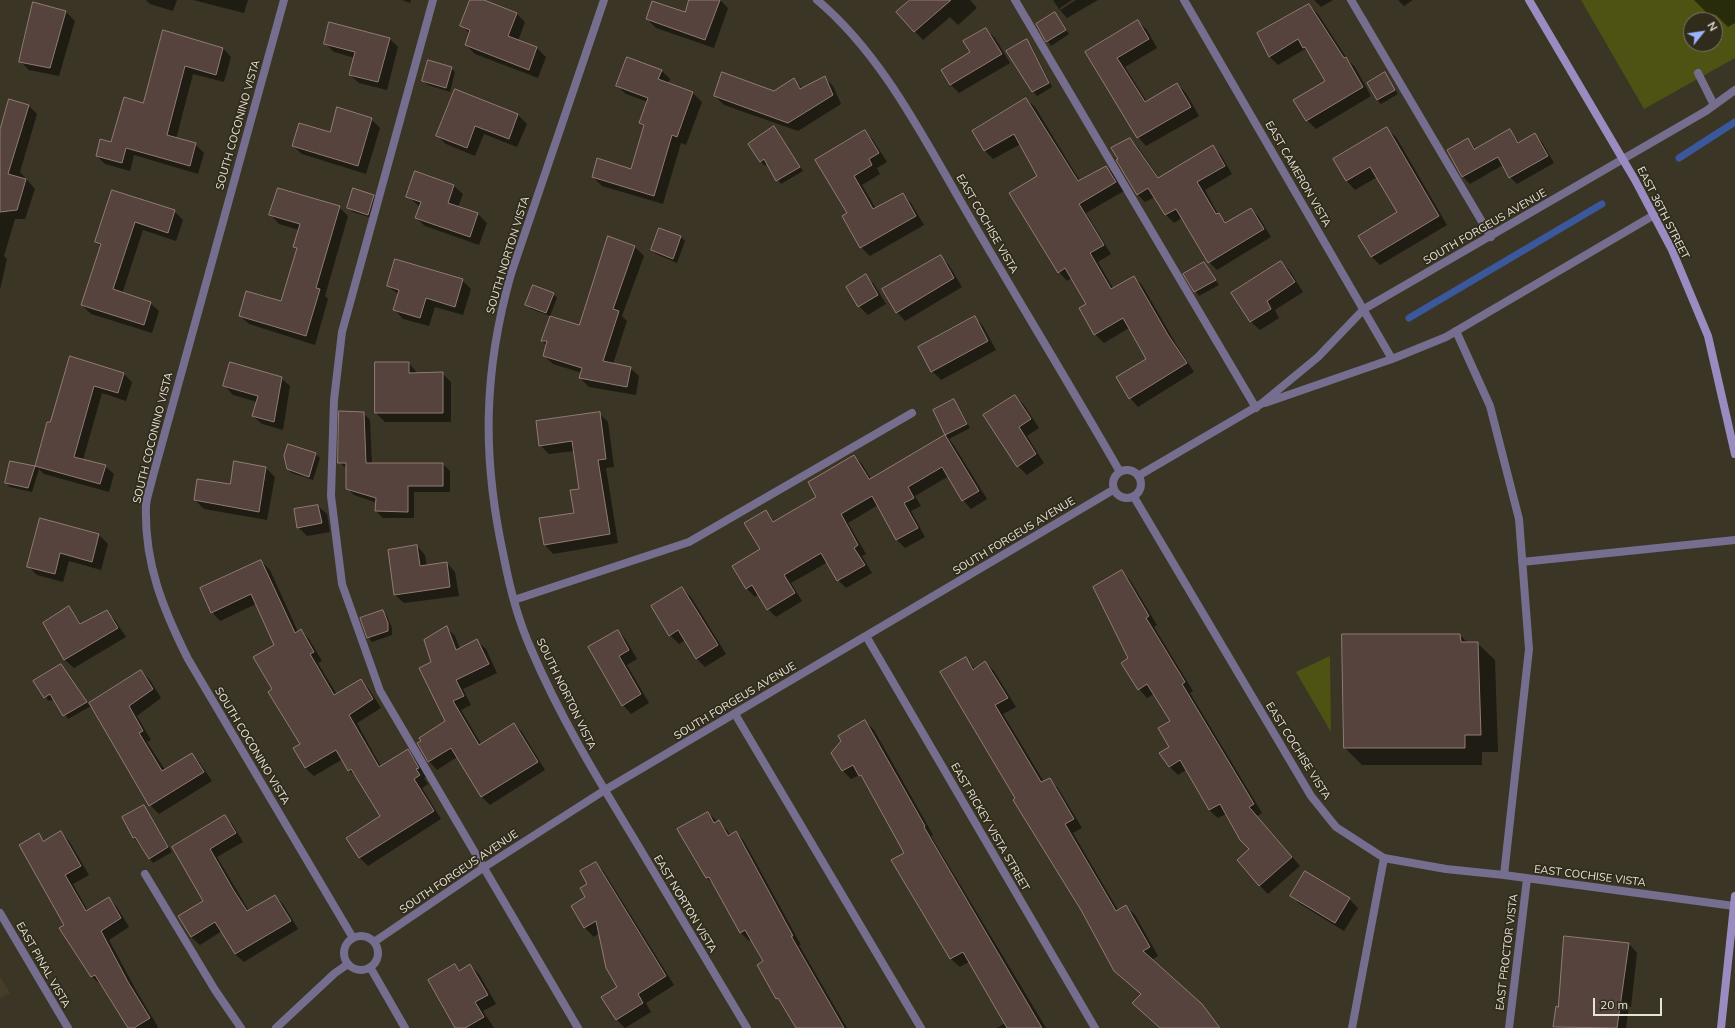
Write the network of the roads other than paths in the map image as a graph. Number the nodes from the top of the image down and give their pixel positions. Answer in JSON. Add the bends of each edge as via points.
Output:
{"nodes":[{"id":1,"x":284,"y":0,"type":"edge"},
{"id":2,"x":434,"y":0,"type":"edge"},
{"id":3,"x":604,"y":0,"type":"edge"},
{"id":4,"x":817,"y":0,"type":"edge"},
{"id":5,"x":1015,"y":0,"type":"edge"},
{"id":6,"x":1184,"y":0,"type":"edge"},
{"id":7,"x":1351,"y":0,"type":"edge"},
{"id":8,"x":1529,"y":0,"type":"edge"},
{"id":9,"x":1698,"y":73,"type":"dead end"},
{"id":10,"x":1735,"y":90,"type":"edge"},
{"id":11,"x":1714,"y":105,"type":"junction"},
{"id":12,"x":1623,"y":160,"type":"junction"},
{"id":13,"x":1654,"y":216,"type":"junction"},
{"id":14,"x":1491,"y":237,"type":"junction"},
{"id":15,"x":1364,"y":309,"type":"junction"},
{"id":16,"x":1456,"y":331,"type":"junction"},
{"id":17,"x":1392,"y":359,"type":"junction"},
{"id":18,"x":1258,"y":406,"type":"junction"},
{"id":19,"x":912,"y":413,"type":"dead end"},
{"id":20,"x":1735,"y":454,"type":"edge"},
{"id":21,"x":1120,"y":472,"type":"junction"},
{"id":22,"x":1138,"y":476,"type":"junction"},
{"id":23,"x":1114,"y":490,"type":"junction"},
{"id":24,"x":1134,"y":497,"type":"junction"},
{"id":25,"x":1735,"y":540,"type":"edge"},
{"id":26,"x":1522,"y":562,"type":"junction"},
{"id":27,"x":514,"y":600,"type":"junction"},
{"id":28,"x":866,"y":636,"type":"junction"},
{"id":29,"x":735,"y":714,"type":"junction"},
{"id":30,"x":605,"y":790,"type":"junction"},
{"id":31,"x":1384,"y":858,"type":"junction"},
{"id":32,"x":483,"y":868,"type":"junction"},
{"id":33,"x":145,"y":874,"type":"dead end"},
{"id":34,"x":1504,"y":874,"type":"junction"},
{"id":35,"x":1527,"y":879,"type":"junction"},
{"id":36,"x":1735,"y":896,"type":"edge"},
{"id":37,"x":1734,"y":906,"type":"junction"},
{"id":38,"x":0,"y":913,"type":"edge"},
{"id":39,"x":353,"y":938,"type":"junction"},
{"id":40,"x":374,"y":942,"type":"junction"},
{"id":41,"x":348,"y":964,"type":"junction"},
{"id":42,"x":370,"y":966,"type":"junction"},
{"id":43,"x":68,"y":1028,"type":"edge"},
{"id":44,"x":241,"y":1028,"type":"edge"},
{"id":45,"x":276,"y":1028,"type":"edge"},
{"id":46,"x":405,"y":1028,"type":"edge"},
{"id":47,"x":578,"y":1028,"type":"edge"},
{"id":48,"x":747,"y":1028,"type":"edge"},
{"id":49,"x":921,"y":1028,"type":"edge"},
{"id":50,"x":1095,"y":1028,"type":"edge"},
{"id":51,"x":1352,"y":1028,"type":"edge"},
{"id":52,"x":1509,"y":1028,"type":"edge"},
{"id":53,"x":1721,"y":1028,"type":"edge"}],
"edges":[{"from":1,"to":39,"type":"street","name":"SOUTH COCONINO VISTA","via":[[146,504],[148,546],[156,587],[170,624],[188,659]]},
{"from":2,"to":32,"type":"street","via":[[342,332],[334,400],[331,496],[342,584],[380,691]]},
{"from":3,"to":27,"type":"street","name":"SOUTH NORTON VISTA","via":[[511,274],[500,313],[492,357],[488,425],[490,469],[495,516]]},
{"from":4,"to":21,"type":"street","name":"EAST COCHISE VISTA","via":[[833,14],[882,73]]},
{"from":5,"to":18,"type":"street"},
{"from":6,"to":15,"type":"street","name":"EAST CAMERON VISTA"},
{"from":7,"to":14,"type":"street"},
{"from":8,"to":12,"type":"main road","name":"EAST 36TH STREET"},
{"from":9,"to":11,"type":"street"},
{"from":10,"to":11,"type":"street","name":"SOUTH FORGEUS AVENUE"},
{"from":11,"to":12,"type":"street","name":"SOUTH FORGEUS AVENUE"},
{"from":12,"to":13,"type":"main road","name":"EAST 36TH STREET"},
{"from":12,"to":14,"type":"street","name":"SOUTH FORGEUS AVENUE"},
{"from":13,"to":16,"type":"street","name":"SOUTH FORGEUS AVENUE"},
{"from":13,"to":20,"type":"main road","name":"EAST 36TH STREET","via":[[1672,250],[1708,336]]},
{"from":14,"to":15,"type":"street","name":"SOUTH FORGEUS AVENUE"},
{"from":15,"to":17,"type":"street","name":"EAST CAMERON VISTA"},
{"from":15,"to":18,"type":"street","name":"SOUTH FORGEUS AVENUE","via":[[1318,357]]},
{"from":16,"to":17,"type":"street","name":"SOUTH FORGEUS AVENUE"},
{"from":16,"to":26,"type":"street","via":[[1490,406],[1519,519]]},
{"from":17,"to":18,"type":"street","name":"SOUTH FORGEUS AVENUE"},
{"from":18,"to":22,"type":"street","name":"SOUTH FORGEUS AVENUE"},
{"from":19,"to":27,"type":"street","via":[[689,542]]},
{"from":21,"to":22,"type":"street","via":[[1131,470]]},
{"from":21,"to":23,"type":"street","via":[[1113,481]]},
{"from":22,"to":24,"type":"street","via":[[1140,490]]},
{"from":23,"to":24,"type":"street","via":[[1124,498]]},
{"from":23,"to":28,"type":"street","name":"SOUTH FORGEUS AVENUE"},
{"from":24,"to":31,"type":"street","name":"EAST COCHISE VISTA","via":[[1311,796],[1336,827]]},
{"from":25,"to":26,"type":"street"},
{"from":26,"to":34,"type":"street","via":[[1529,649]]},
{"from":27,"to":30,"type":"street","name":"SOUTH NORTON VISTA","via":[[530,647],[553,696]]},
{"from":28,"to":29,"type":"street","name":"SOUTH FORGEUS AVENUE"},
{"from":28,"to":50,"type":"street","name":"EAST RICKEY VISTA STREET"},
{"from":29,"to":30,"type":"street","name":"SOUTH FORGEUS AVENUE"},
{"from":29,"to":49,"type":"street"},
{"from":30,"to":32,"type":"street","name":"SOUTH FORGEUS AVENUE"},
{"from":30,"to":48,"type":"street","name":"EAST NORTON VISTA"},
{"from":31,"to":34,"type":"street","name":"EAST COCHISE VISTA","via":[[1446,869]]},
{"from":31,"to":51,"type":"street"},
{"from":32,"to":40,"type":"street","name":"SOUTH FORGEUS AVENUE"},
{"from":32,"to":47,"type":"street"},
{"from":33,"to":44,"type":"street"},
{"from":34,"to":35,"type":"street","name":"EAST COCHISE VISTA"},
{"from":35,"to":37,"type":"street","name":"EAST COCHISE VISTA"},
{"from":35,"to":52,"type":"street","name":"EAST PROCTOR VISTA"},
{"from":36,"to":37,"type":"main road"},
{"from":37,"to":53,"type":"main road"},
{"from":38,"to":43,"type":"street","name":"EAST PINAL VISTA"},
{"from":39,"to":40,"type":"street","via":[[366,936]]},
{"from":39,"to":41,"type":"street","via":[[344,948]]},
{"from":40,"to":42,"type":"street","via":[[378,954]]},
{"from":41,"to":42,"type":"street","via":[[358,969]]},
{"from":41,"to":45,"type":"street"},
{"from":42,"to":46,"type":"street"}]}
